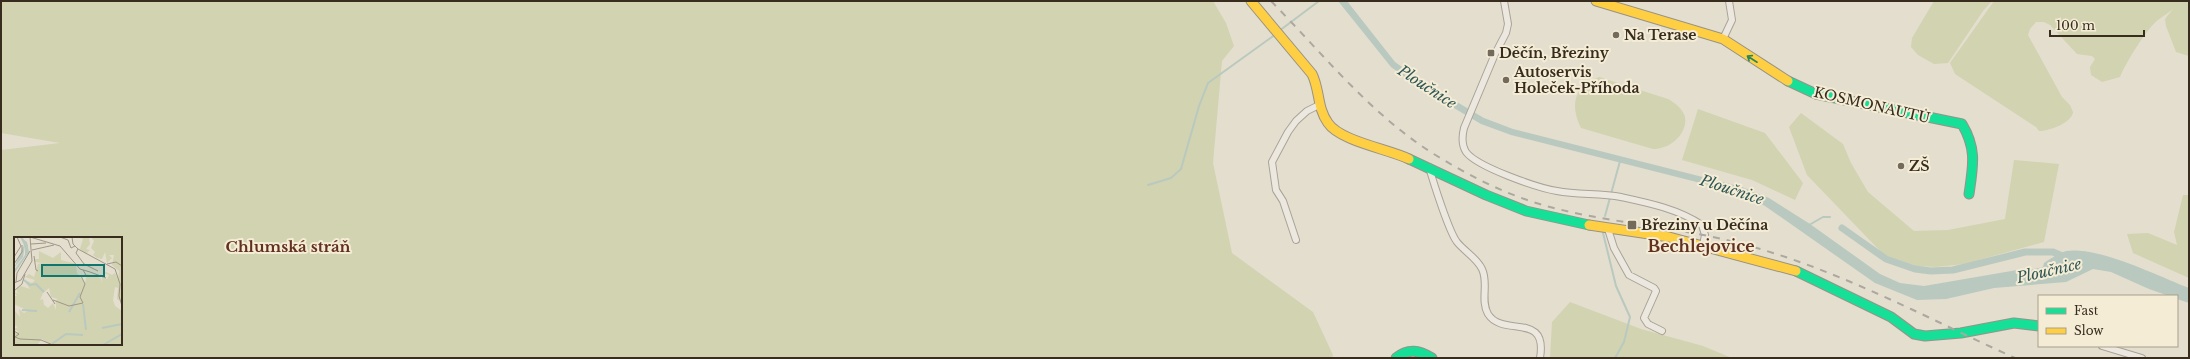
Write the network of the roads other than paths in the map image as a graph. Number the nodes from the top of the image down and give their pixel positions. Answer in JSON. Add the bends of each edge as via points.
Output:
{"nodes":[{"id":1,"x":1251,"y":1,"type":"edge"},
{"id":2,"x":1504,"y":1,"type":"edge"},
{"id":3,"x":1596,"y":1,"type":"edge"},
{"id":4,"x":1729,"y":1,"type":"edge"},
{"id":5,"x":1723,"y":39,"type":"junction"},
{"id":6,"x":1318,"y":105,"type":"junction"},
{"id":7,"x":1429,"y":167,"type":"junction"},
{"id":8,"x":1969,"y":194,"type":"dead end"},
{"id":9,"x":1608,"y":228,"type":"junction"},
{"id":10,"x":1296,"y":240,"type":"dead end"},
{"id":11,"x":1703,"y":245,"type":"junction"},
{"id":12,"x":2038,"y":326,"type":"edge"},
{"id":13,"x":1662,"y":331,"type":"dead end"},
{"id":14,"x":2105,"y":347,"type":"edge"},
{"id":15,"x":1396,"y":358,"type":"edge"},
{"id":16,"x":1432,"y":358,"type":"edge"},
{"id":17,"x":1540,"y":358,"type":"edge"},
{"id":18,"x":2142,"y":358,"type":"edge"}],
"edges":[{"from":1,"to":6,"type":"street","via":[[1312,74],[1316,82]]},
{"from":2,"to":11,"type":"street","via":[[1508,24],[1506,33],[1464,128],[1463,146],[1471,158],[1543,188],[1613,196],[1665,208],[1702,225]]},
{"from":3,"to":5,"type":"street","name":"KOSMONAUTŮ"},
{"from":4,"to":5,"type":"street","via":[[1732,20]]},
{"from":8,"to":5,"type":"street","name":"KOSMONAUTŮ","one_way":true,"via":[[1974,152],[1971,137],[1962,124],[1816,94],[1781,78]]},
{"from":6,"to":7,"type":"street","via":[[1328,124],[1346,137],[1393,151]]},
{"from":6,"to":10,"type":"street","via":[[1306,111],[1296,121],[1272,162],[1276,190],[1283,201]]},
{"from":7,"to":9,"type":"street","via":[[1526,211]]},
{"from":7,"to":17,"type":"street","via":[[1456,241],[1481,267],[1485,278],[1485,303],[1488,313],[1493,319],[1528,328],[1536,333],[1540,339]]},
{"from":9,"to":11,"type":"street"},
{"from":9,"to":13,"type":"street","via":[[1614,248],[1630,275],[1656,291],[1644,318],[1648,324]]},
{"from":11,"to":12,"type":"street","via":[[1807,275],[1891,317],[1914,334],[1925,336],[1961,333],[2014,323]]},
{"from":14,"to":18,"type":"street"},
{"from":15,"to":16,"type":"street","via":[[1410,351],[1422,352]]}]}
